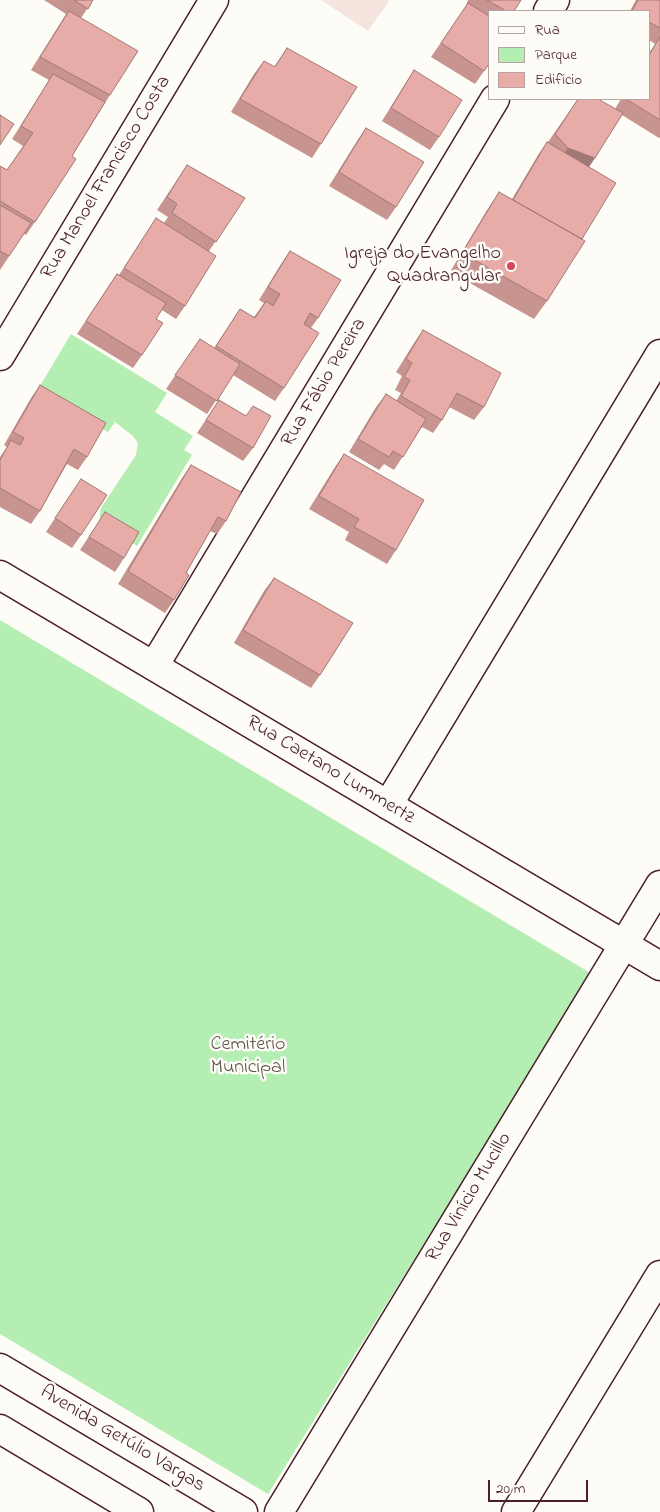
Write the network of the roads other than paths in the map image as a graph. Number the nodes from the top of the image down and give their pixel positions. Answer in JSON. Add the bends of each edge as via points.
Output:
{"nodes":[{"id":1,"x":214,"y":0,"type":"edge"},
{"id":2,"x":494,"y":100,"type":"edge"},
{"id":3,"x":660,"y":354,"type":"edge"},
{"id":4,"x":0,"y":356,"type":"edge"},
{"id":5,"x":0,"y":575,"type":"edge"},
{"id":6,"x":154,"y":666,"type":"junction"},
{"id":7,"x":388,"y":805,"type":"junction"},
{"id":8,"x":660,"y":885,"type":"edge"},
{"id":9,"x":624,"y":945,"type":"junction"},
{"id":10,"x":660,"y":966,"type":"edge"},
{"id":11,"x":660,"y":1275,"type":"edge"},
{"id":12,"x":0,"y":1368,"type":"edge"},
{"id":13,"x":0,"y":1429,"type":"edge"},
{"id":14,"x":139,"y":1512,"type":"edge"},
{"id":15,"x":243,"y":1512,"type":"edge"},
{"id":16,"x":279,"y":1512,"type":"edge"},
{"id":17,"x":516,"y":1512,"type":"edge"}],
"edges":[{"from":1,"to":4,"type":"street","name":"Rua Manoel Francisco Costa"},
{"from":2,"to":6,"type":"street","name":"Rua Fábio Pereira"},
{"from":3,"to":7,"type":"street"},
{"from":5,"to":6,"type":"street","name":"Rua Caetano Lummertz"},
{"from":6,"to":7,"type":"street","name":"Rua Caetano Lummertz"},
{"from":7,"to":9,"type":"street","name":"Rua Caetano Lummertz"},
{"from":8,"to":9,"type":"street","name":"Rua Vinício Mucillo"},
{"from":9,"to":10,"type":"street","name":"Rua Caetano Lummertz"},
{"from":9,"to":16,"type":"street","name":"Rua Vinício Mucillo"},
{"from":11,"to":17,"type":"street"},
{"from":12,"to":15,"type":"street","name":"Avenida Getúlio Vargas"},
{"from":13,"to":14,"type":"street"}]}
